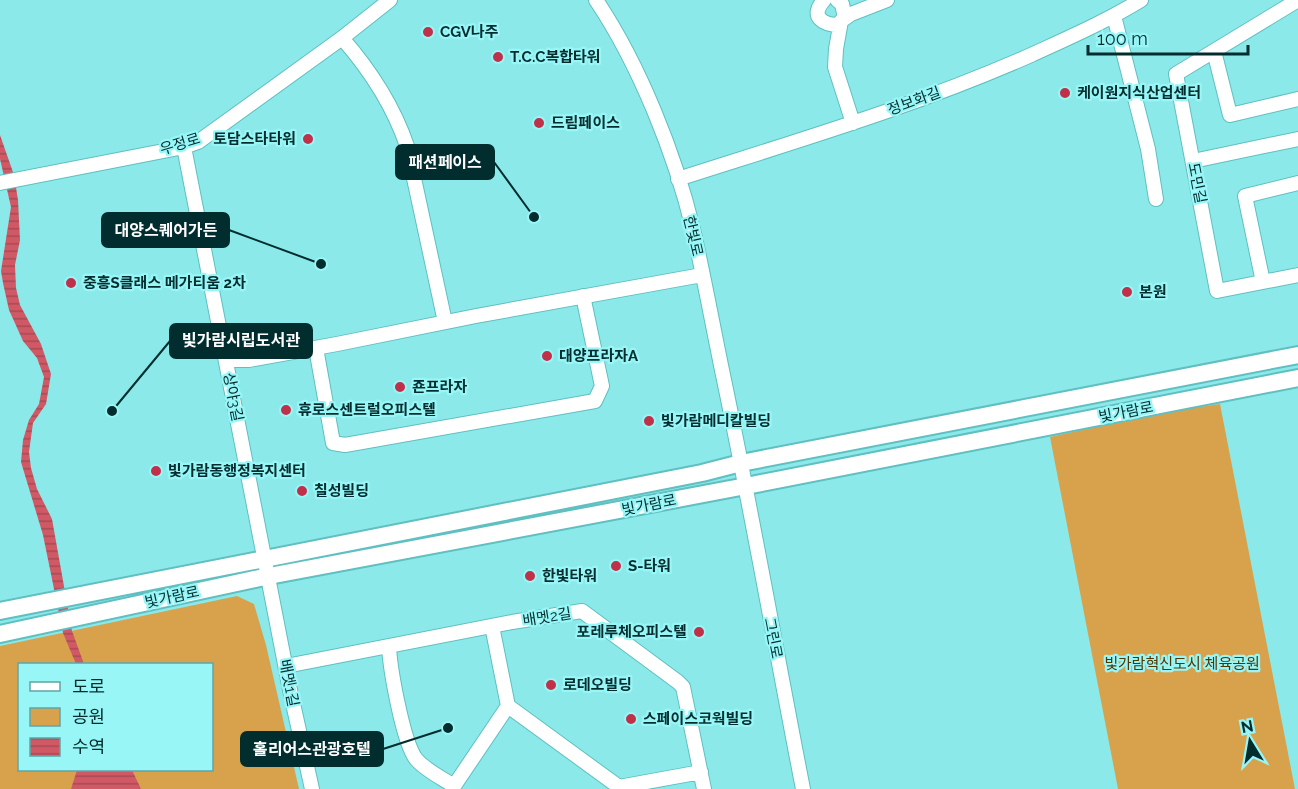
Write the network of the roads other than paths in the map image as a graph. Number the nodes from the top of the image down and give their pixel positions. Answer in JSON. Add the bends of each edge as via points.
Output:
{"nodes":[{"id":1,"x":390,"y":0,"type":"edge"},
{"id":2,"x":596,"y":0,"type":"edge"},
{"id":3,"x":824,"y":0,"type":"edge"},
{"id":4,"x":837,"y":0,"type":"edge"},
{"id":5,"x":887,"y":0,"type":"edge"},
{"id":6,"x":1141,"y":0,"type":"edge"},
{"id":7,"x":1298,"y":0,"type":"edge"},
{"id":8,"x":1114,"y":16,"type":"junction"},
{"id":9,"x":843,"y":22,"type":"junction"},
{"id":10,"x":342,"y":38,"type":"junction"},
{"id":11,"x":1215,"y":51,"type":"junction"},
{"id":12,"x":1298,"y":99,"type":"edge"},
{"id":13,"x":853,"y":123,"type":"junction"},
{"id":14,"x":1298,"y":139,"type":"edge"},
{"id":15,"x":184,"y":147,"type":"junction"},
{"id":16,"x":1192,"y":161,"type":"junction"},
{"id":17,"x":678,"y":179,"type":"junction"},
{"id":18,"x":0,"y":183,"type":"edge"},
{"id":19,"x":1298,"y":183,"type":"edge"},
{"id":20,"x":1156,"y":199,"type":"dead end"},
{"id":21,"x":702,"y":275,"type":"junction"},
{"id":22,"x":1298,"y":275,"type":"edge"},
{"id":23,"x":1263,"y":282,"type":"junction"},
{"id":24,"x":583,"y":296,"type":"junction"},
{"id":25,"x":445,"y":322,"type":"junction"},
{"id":26,"x":316,"y":348,"type":"junction"},
{"id":27,"x":1298,"y":355,"type":"edge"},
{"id":28,"x":226,"y":360,"type":"junction"},
{"id":29,"x":1298,"y":378,"type":"edge"},
{"id":30,"x":741,"y":463,"type":"junction"},
{"id":31,"x":746,"y":486,"type":"junction"},
{"id":32,"x":265,"y":557,"type":"junction"},
{"id":33,"x":268,"y":576,"type":"junction"},
{"id":34,"x":0,"y":610,"type":"edge"},
{"id":35,"x":492,"y":626,"type":"junction"},
{"id":36,"x":0,"y":634,"type":"edge"},
{"id":37,"x":389,"y":646,"type":"junction"},
{"id":38,"x":286,"y":666,"type":"junction"},
{"id":39,"x":508,"y":706,"type":"junction"},
{"id":40,"x":701,"y":772,"type":"junction"},
{"id":41,"x":453,"y":787,"type":"edge"},
{"id":42,"x":618,"y":788,"type":"edge"},
{"id":43,"x":312,"y":789,"type":"edge"},
{"id":44,"x":704,"y":789,"type":"edge"},
{"id":45,"x":803,"y":789,"type":"edge"}],
"edges":[{"from":1,"to":10,"type":"street","name":"우정로"},
{"from":2,"to":17,"type":"street","name":"한빛로","via":[[637,74]]},
{"from":3,"to":9,"type":"street","via":[[817,13],[820,20],[829,25]]},
{"from":4,"to":9,"type":"street","via":[[842,4]]},
{"from":5,"to":9,"type":"street"},
{"from":6,"to":8,"type":"street","name":"정보화길"},
{"from":7,"to":11,"type":"street","name":"도민길"},
{"from":8,"to":13,"type":"street","name":"정보화길","via":[[980,78]]},
{"from":8,"to":20,"type":"street","via":[[1148,149]]},
{"from":9,"to":13,"type":"street","via":[[835,67]]},
{"from":10,"to":15,"type":"street","name":"우정로","via":[[221,127]]},
{"from":10,"to":25,"type":"street","via":[[380,87],[399,122]]},
{"from":11,"to":12,"type":"street","via":[[1230,116]]},
{"from":11,"to":16,"type":"street","name":"도민길","via":[[1176,74]]},
{"from":13,"to":17,"type":"street","name":"정보화길"},
{"from":14,"to":16,"type":"street"},
{"from":15,"to":18,"type":"street","name":"우정로"},
{"from":15,"to":28,"type":"street","name":"상야3길"},
{"from":16,"to":23,"type":"street","name":"도민길","via":[[1217,291]]},
{"from":17,"to":21,"type":"street","name":"한빛로"},
{"from":19,"to":23,"type":"street","via":[[1245,196]]},
{"from":21,"to":24,"type":"street"},
{"from":21,"to":30,"type":"street","name":"한빛로"},
{"from":22,"to":23,"type":"street","name":"도민길"},
{"from":24,"to":25,"type":"street"},
{"from":24,"to":26,"type":"street","via":[[602,386],[595,401],[345,445],[333,443]]},
{"from":25,"to":26,"type":"street"},
{"from":26,"to":28,"type":"street","via":[[249,360]]},
{"from":27,"to":30,"type":"main road","name":"빛가람로"},
{"from":28,"to":32,"type":"street","name":"상야3길"},
{"from":29,"to":31,"type":"main road","name":"빛가람로"},
{"from":30,"to":31,"type":"street","name":"한빛로"},
{"from":30,"to":32,"type":"main road","name":"빛가람로"},
{"from":31,"to":33,"type":"main road","name":"빛가람로"},
{"from":31,"to":45,"type":"street","name":"그린로"},
{"from":32,"to":33,"type":"street","name":"상야3길"},
{"from":32,"to":34,"type":"main road","name":"빛가람로"},
{"from":33,"to":36,"type":"main road","name":"빛가람로"},
{"from":33,"to":38,"type":"street","name":"배멧1길"},
{"from":35,"to":37,"type":"street","name":"배멧2길"},
{"from":35,"to":39,"type":"street"},
{"from":35,"to":40,"type":"street","name":"배멧2길","via":[[582,611],[683,687]]},
{"from":37,"to":38,"type":"street","name":"배멧2길"},
{"from":37,"to":41,"type":"street","via":[[390,666],[411,751],[422,765]]},
{"from":38,"to":43,"type":"street","name":"배멧1길"},
{"from":39,"to":41,"type":"street"},
{"from":39,"to":42,"type":"street"},
{"from":40,"to":42,"type":"street"},
{"from":40,"to":44,"type":"street","name":"배멧2길"}]}
